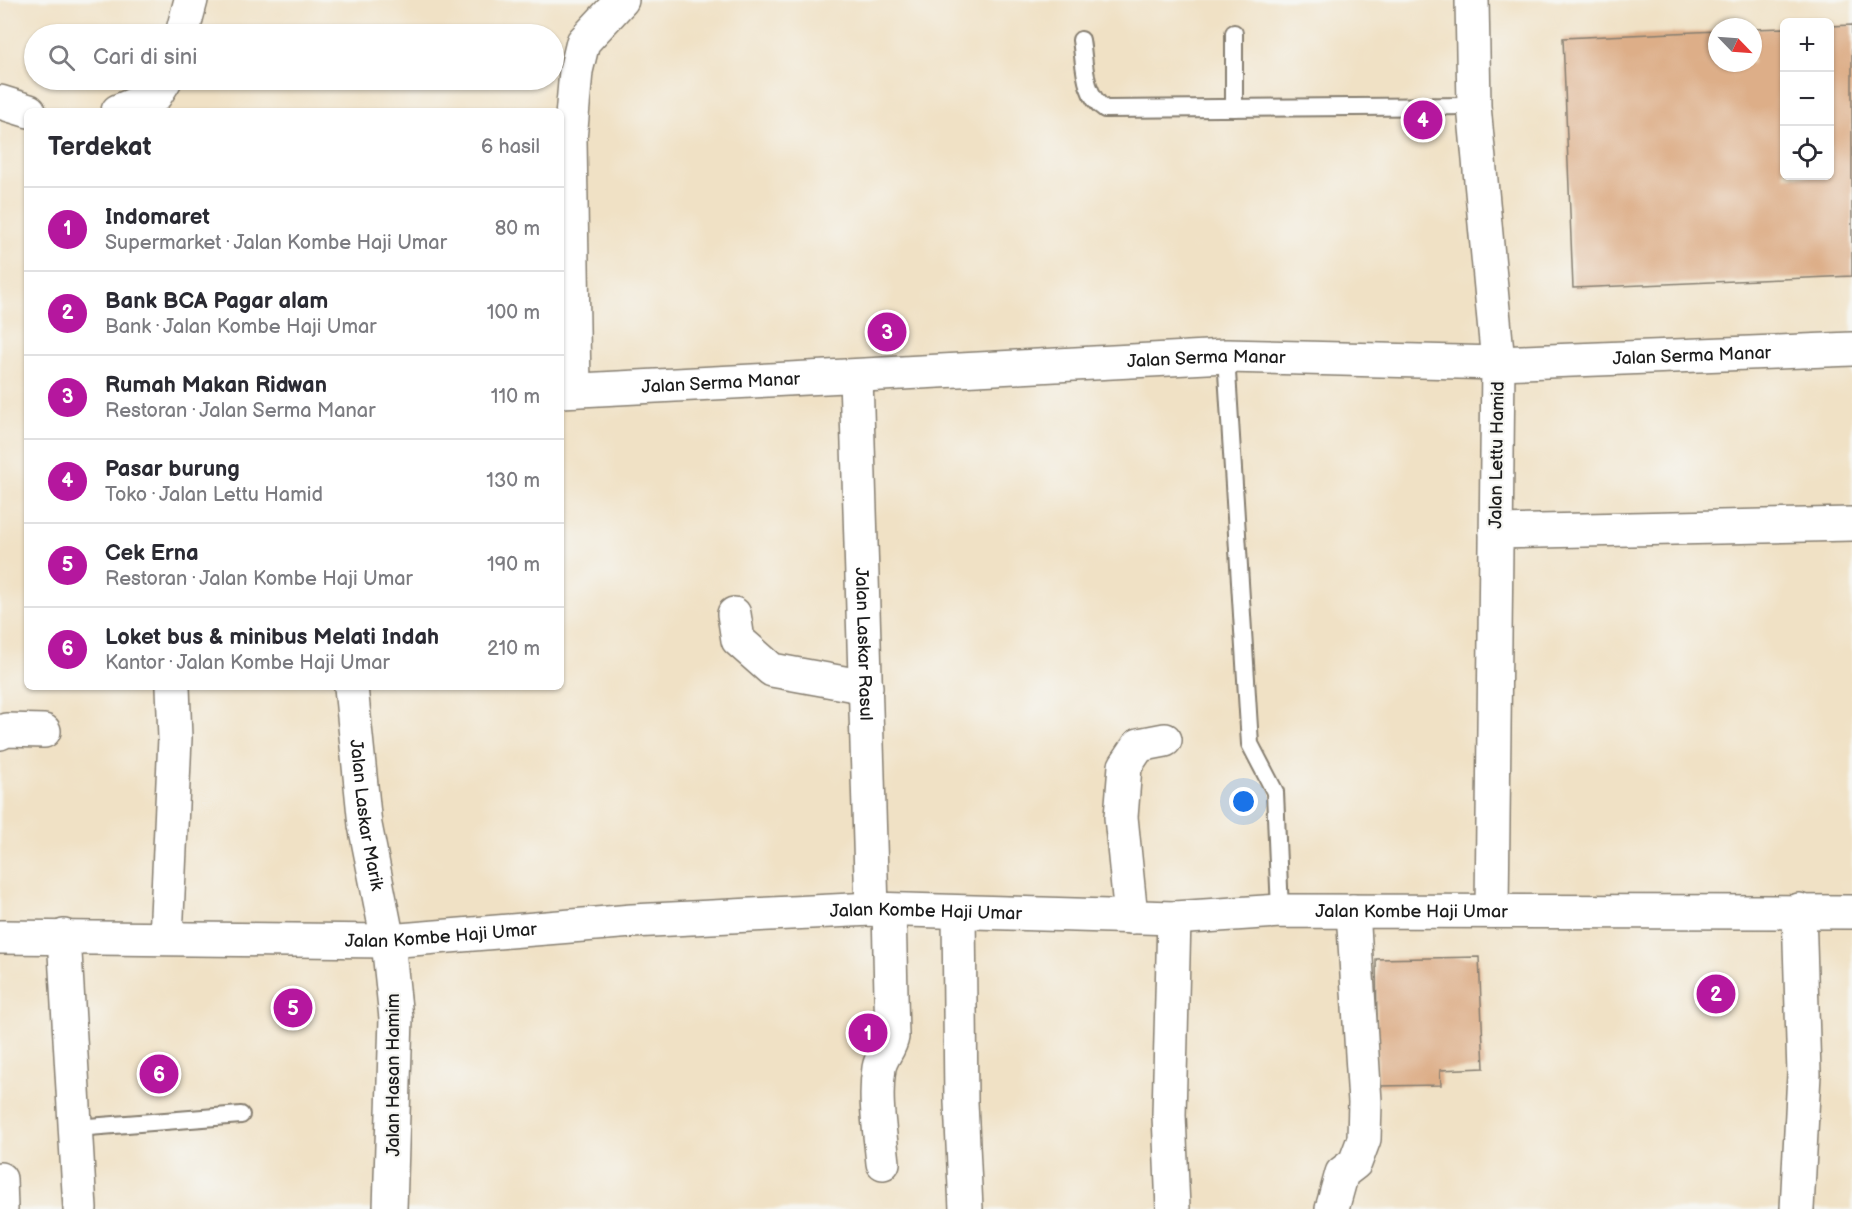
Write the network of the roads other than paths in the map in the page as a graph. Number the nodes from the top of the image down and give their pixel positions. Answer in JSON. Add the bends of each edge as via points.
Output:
{"nodes":[{"id":1,"x":191,"y":0,"type":"edge"},
{"id":2,"x":622,"y":0,"type":"edge"},
{"id":3,"x":1472,"y":0,"type":"edge"},
{"id":4,"x":185,"y":24,"type":"edge"},
{"id":5,"x":1234,"y":33,"type":"dead end"},
{"id":6,"x":1081,"y":40,"type":"dead end"},
{"id":7,"x":159,"y":90,"type":"edge"},
{"id":8,"x":0,"y":102,"type":"edge"},
{"id":9,"x":1474,"y":106,"type":"junction"},
{"id":10,"x":125,"y":108,"type":"edge"},
{"id":11,"x":1234,"y":108,"type":"junction"},
{"id":12,"x":24,"y":109,"type":"edge"},
{"id":13,"x":566,"y":126,"type":"edge"},
{"id":14,"x":1852,"y":349,"type":"edge"},
{"id":15,"x":1226,"y":356,"type":"junction"},
{"id":16,"x":1498,"y":363,"type":"junction"},
{"id":17,"x":856,"y":377,"type":"junction"},
{"id":18,"x":567,"y":390,"type":"edge"},
{"id":19,"x":1852,"y":524,"type":"edge"},
{"id":20,"x":1496,"y":532,"type":"junction"},
{"id":21,"x":734,"y":614,"type":"dead end"},
{"id":22,"x":866,"y":687,"type":"junction"},
{"id":23,"x":173,"y":690,"type":"edge"},
{"id":24,"x":351,"y":690,"type":"edge"},
{"id":25,"x":44,"y":731,"type":"dead end"},
{"id":26,"x":0,"y":733,"type":"edge"},
{"id":27,"x":1165,"y":740,"type":"dead end"},
{"id":28,"x":881,"y":910,"type":"junction"},
{"id":29,"x":1799,"y":910,"type":"junction"},
{"id":30,"x":1280,"y":911,"type":"junction"},
{"id":31,"x":1353,"y":911,"type":"junction"},
{"id":32,"x":1492,"y":911,"type":"junction"},
{"id":33,"x":1852,"y":912,"type":"edge"},
{"id":34,"x":959,"y":913,"type":"junction"},
{"id":35,"x":1131,"y":917,"type":"junction"},
{"id":36,"x":1174,"y":918,"type":"junction"},
{"id":37,"x":64,"y":936,"type":"junction"},
{"id":38,"x":0,"y":937,"type":"edge"},
{"id":39,"x":166,"y":938,"type":"junction"},
{"id":40,"x":388,"y":941,"type":"junction"},
{"id":41,"x":241,"y":1115,"type":"dead end"},
{"id":42,"x":76,"y":1128,"type":"junction"},
{"id":43,"x":883,"y":1162,"type":"dead end"},
{"id":44,"x":0,"y":1179,"type":"edge"},
{"id":45,"x":1,"y":1209,"type":"edge"},
{"id":46,"x":80,"y":1209,"type":"edge"},
{"id":47,"x":390,"y":1209,"type":"edge"},
{"id":48,"x":966,"y":1209,"type":"edge"},
{"id":49,"x":1173,"y":1209,"type":"edge"},
{"id":50,"x":1332,"y":1209,"type":"edge"},
{"id":51,"x":1797,"y":1209,"type":"edge"}],
"edges":[{"from":1,"to":4,"type":"street"},
{"from":2,"to":13,"type":"street","via":[[583,42]]},
{"from":3,"to":9,"type":"street","name":"Jalan Lettu Hamid"},
{"from":5,"to":11,"type":"lane"},
{"from":6,"to":11,"type":"lane","via":[[1089,92],[1105,109]]},
{"from":7,"to":10,"type":"street","via":[[155,96]]},
{"from":8,"to":12,"type":"street"},
{"from":9,"to":11,"type":"lane"},
{"from":9,"to":16,"type":"street","name":"Jalan Lettu Hamid"},
{"from":13,"to":18,"type":"street"},
{"from":14,"to":16,"type":"street","name":"Jalan Serma Manar"},
{"from":15,"to":16,"type":"street","name":"Jalan Serma Manar"},
{"from":15,"to":17,"type":"street","name":"Jalan Serma Manar"},
{"from":15,"to":30,"type":"lane","via":[[1250,744],[1275,792]]},
{"from":16,"to":20,"type":"street","name":"Jalan Lettu Hamid"},
{"from":17,"to":18,"type":"street","name":"Jalan Serma Manar"},
{"from":17,"to":22,"type":"street","name":"Jalan Laskar Rasul"},
{"from":19,"to":20,"type":"street"},
{"from":20,"to":32,"type":"street","name":"Jalan Lettu Hamid"},
{"from":21,"to":22,"type":"street","via":[[738,640],[772,670]]},
{"from":22,"to":28,"type":"street","name":"Jalan Laskar Rasul"},
{"from":23,"to":39,"type":"street","via":[[175,738]]},
{"from":24,"to":40,"type":"street","name":"Jalan Laskar Marik","via":[[365,825]]},
{"from":25,"to":26,"type":"street"},
{"from":27,"to":35,"type":"street","via":[[1138,745],[1125,766],[1121,817]]},
{"from":28,"to":34,"type":"street","name":"Jalan Kombe Haji Umar"},
{"from":28,"to":40,"type":"street","name":"Jalan Kombe Haji Umar","via":[[632,921]]},
{"from":28,"to":43,"type":"street","name":"Jalan Laskar Rasul","via":[[892,1037],[890,1049],[880,1064],[877,1102]]},
{"from":29,"to":32,"type":"street","name":"Jalan Kombe Haji Umar"},
{"from":29,"to":33,"type":"street","name":"Jalan Kombe Haji Umar"},
{"from":29,"to":51,"type":"street","via":[[1804,1074]]},
{"from":30,"to":31,"type":"street","name":"Jalan Kombe Haji Umar"},
{"from":30,"to":36,"type":"street","name":"Jalan Kombe Haji Umar"},
{"from":31,"to":32,"type":"street","name":"Jalan Kombe Haji Umar"},
{"from":31,"to":50,"type":"street","via":[[1364,1140],[1354,1163],[1342,1173]]},
{"from":34,"to":35,"type":"street","name":"Jalan Kombe Haji Umar"},
{"from":34,"to":48,"type":"street"},
{"from":35,"to":36,"type":"street","name":"Jalan Kombe Haji Umar"},
{"from":36,"to":49,"type":"street","via":[[1170,1115]]},
{"from":37,"to":38,"type":"street","name":"Jalan Kombe Haji Umar"},
{"from":37,"to":39,"type":"street","name":"Jalan Kombe Haji Umar"},
{"from":37,"to":42,"type":"street"},
{"from":39,"to":40,"type":"street","name":"Jalan Kombe Haji Umar"},
{"from":40,"to":47,"type":"street","name":"Jalan Hasan Hamim","via":[[396,1018]]},
{"from":41,"to":42,"type":"lane"},
{"from":42,"to":46,"type":"street"},
{"from":44,"to":45,"type":"street"}]}
